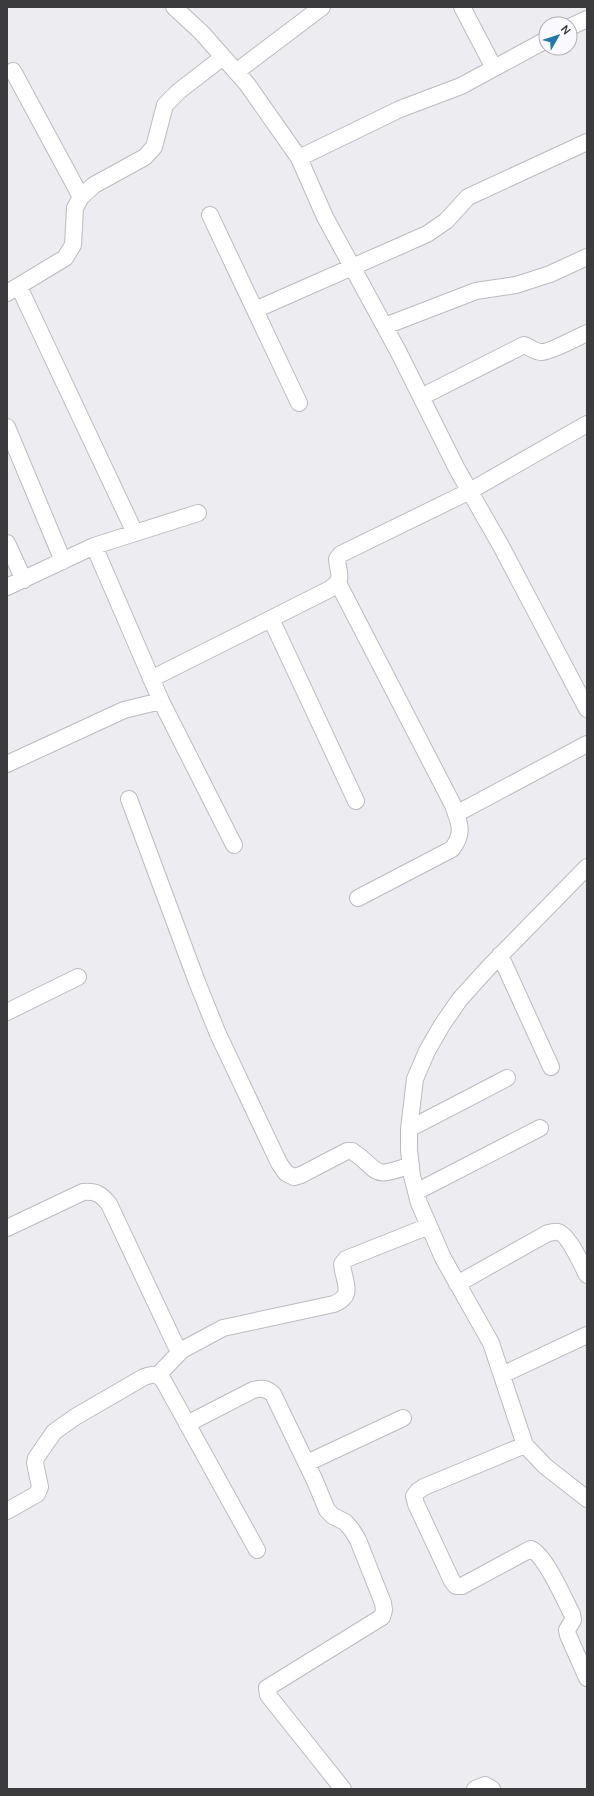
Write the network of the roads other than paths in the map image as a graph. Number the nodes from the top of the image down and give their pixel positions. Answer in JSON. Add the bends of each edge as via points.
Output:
{"nodes":[{"id":1,"x":174,"y":7,"type":"edge"},
{"id":2,"x":322,"y":7,"type":"edge"},
{"id":3,"x":462,"y":7,"type":"edge"},
{"id":4,"x":538,"y":44,"type":"edge"},
{"id":5,"x":223,"y":58,"type":"junction"},
{"id":6,"x":494,"y":68,"type":"junction"},
{"id":7,"x":14,"y":71,"type":"dead end"},
{"id":8,"x":236,"y":72,"type":"junction"},
{"id":9,"x":587,"y":142,"type":"edge"},
{"id":10,"x":299,"y":158,"type":"junction"},
{"id":11,"x":81,"y":197,"type":"junction"},
{"id":12,"x":210,"y":215,"type":"dead end"},
{"id":13,"x":587,"y":257,"type":"edge"},
{"id":14,"x":353,"y":266,"type":"junction"},
{"id":15,"x":13,"y":290,"type":"edge"},
{"id":16,"x":255,"y":310,"type":"junction"},
{"id":17,"x":385,"y":326,"type":"junction"},
{"id":18,"x":587,"y":333,"type":"edge"},
{"id":19,"x":421,"y":397,"type":"junction"},
{"id":20,"x":298,"y":403,"type":"dead end"},
{"id":21,"x":587,"y":424,"type":"edge"},
{"id":22,"x":7,"y":427,"type":"edge"},
{"id":23,"x":470,"y":491,"type":"junction"},
{"id":24,"x":198,"y":513,"type":"dead end"},
{"id":25,"x":135,"y":533,"type":"junction"},
{"id":26,"x":7,"y":543,"type":"edge"},
{"id":27,"x":94,"y":546,"type":"junction"},
{"id":28,"x":63,"y":561,"type":"junction"},
{"id":29,"x":24,"y":580,"type":"junction"},
{"id":30,"x":338,"y":583,"type":"junction"},
{"id":31,"x":7,"y":587,"type":"edge"},
{"id":32,"x":271,"y":619,"type":"junction"},
{"id":33,"x":151,"y":679,"type":"junction"},
{"id":34,"x":161,"y":702,"type":"junction"},
{"id":35,"x":587,"y":709,"type":"edge"},
{"id":36,"x":587,"y":744,"type":"edge"},
{"id":37,"x":7,"y":764,"type":"edge"},
{"id":38,"x":129,"y":799,"type":"dead end"},
{"id":39,"x":356,"y":801,"type":"dead end"},
{"id":40,"x":456,"y":814,"type":"junction"},
{"id":41,"x":234,"y":845,"type":"dead end"},
{"id":42,"x":587,"y":867,"type":"edge"},
{"id":43,"x":358,"y":898,"type":"dead end"},
{"id":44,"x":500,"y":955,"type":"junction"},
{"id":45,"x":78,"y":977,"type":"dead end"},
{"id":46,"x":7,"y":1012,"type":"edge"},
{"id":47,"x":551,"y":1067,"type":"dead end"},
{"id":48,"x":507,"y":1078,"type":"dead end"},
{"id":49,"x":540,"y":1128,"type":"dead end"},
{"id":50,"x":409,"y":1129,"type":"junction"},
{"id":51,"x":411,"y":1165,"type":"junction"},
{"id":52,"x":416,"y":1192,"type":"junction"},
{"id":53,"x":429,"y":1226,"type":"junction"},
{"id":54,"x":7,"y":1228,"type":"edge"},
{"id":55,"x":587,"y":1275,"type":"edge"},
{"id":56,"x":457,"y":1284,"type":"junction"},
{"id":57,"x":587,"y":1335,"type":"edge"},
{"id":58,"x":182,"y":1350,"type":"junction"},
{"id":59,"x":158,"y":1374,"type":"junction"},
{"id":60,"x":502,"y":1376,"type":"junction"},
{"id":61,"x":403,"y":1418,"type":"dead end"},
{"id":62,"x":187,"y":1424,"type":"junction"},
{"id":63,"x":525,"y":1445,"type":"junction"},
{"id":64,"x":306,"y":1463,"type":"junction"},
{"id":65,"x":587,"y":1499,"type":"edge"},
{"id":66,"x":7,"y":1511,"type":"edge"},
{"id":67,"x":257,"y":1550,"type":"dead end"},
{"id":68,"x":587,"y":1678,"type":"edge"},
{"id":69,"x":343,"y":1789,"type":"edge"},
{"id":70,"x":475,"y":1789,"type":"edge"},
{"id":71,"x":492,"y":1789,"type":"edge"}],
"edges":[{"from":1,"to":5,"type":"street","via":[[202,33]]},
{"from":2,"to":8,"type":"street"},
{"from":3,"to":6,"type":"street"},
{"from":4,"to":6,"type":"street"},
{"from":5,"to":8,"type":"street"},
{"from":5,"to":11,"type":"street","via":[[179,91],[165,105],[154,147],[145,156],[94,185]]},
{"from":6,"to":10,"type":"street","via":[[461,86],[400,108]]},
{"from":7,"to":11,"type":"street"},
{"from":8,"to":10,"type":"street"},
{"from":9,"to":14,"type":"street","via":[[468,197],[446,221],[427,234]]},
{"from":10,"to":14,"type":"street","via":[[326,217]]},
{"from":11,"to":15,"type":"street","via":[[75,208],[73,245],[65,258]]},
{"from":12,"to":16,"type":"street"},
{"from":13,"to":17,"type":"street","via":[[550,274],[516,285],[476,291]]},
{"from":14,"to":16,"type":"street"},
{"from":14,"to":17,"type":"street"},
{"from":15,"to":25,"type":"street"},
{"from":16,"to":20,"type":"street"},
{"from":17,"to":19,"type":"street"},
{"from":18,"to":19,"type":"street","via":[[547,352],[539,352],[524,345]]},
{"from":19,"to":23,"type":"street"},
{"from":21,"to":23,"type":"street"},
{"from":22,"to":28,"type":"street"},
{"from":23,"to":30,"type":"street","via":[[341,554],[337,559],[341,576]]},
{"from":23,"to":35,"type":"street"},
{"from":24,"to":25,"type":"street"},
{"from":25,"to":27,"type":"street"},
{"from":26,"to":29,"type":"street"},
{"from":27,"to":28,"type":"street"},
{"from":27,"to":33,"type":"street"},
{"from":28,"to":29,"type":"street"},
{"from":29,"to":31,"type":"street"},
{"from":30,"to":32,"type":"street"},
{"from":30,"to":40,"type":"street"},
{"from":32,"to":33,"type":"street"},
{"from":32,"to":39,"type":"street"},
{"from":33,"to":34,"type":"street"},
{"from":34,"to":37,"type":"street","via":[[124,710]]},
{"from":34,"to":41,"type":"street"},
{"from":36,"to":40,"type":"street"},
{"from":38,"to":51,"type":"street","via":[[218,1034],[286,1173],[294,1177],[301,1175],[346,1151],[352,1151],[381,1174]]},
{"from":40,"to":43,"type":"street","via":[[460,827],[458,841],[452,849]]},
{"from":42,"to":44,"type":"street"},
{"from":44,"to":47,"type":"street"},
{"from":44,"to":50,"type":"street","via":[[460,999],[427,1051],[415,1079]]},
{"from":45,"to":46,"type":"street"},
{"from":48,"to":50,"type":"street"},
{"from":49,"to":52,"type":"street"},
{"from":50,"to":51,"type":"street"},
{"from":51,"to":52,"type":"street"},
{"from":52,"to":53,"type":"street"},
{"from":53,"to":56,"type":"street"},
{"from":53,"to":58,"type":"street","via":[[346,1259],[342,1264],[347,1294],[342,1300],[334,1304],[223,1328]]},
{"from":54,"to":58,"type":"street","via":[[83,1192],[93,1191],[102,1195],[109,1204],[176,1346]]},
{"from":55,"to":56,"type":"street","via":[[568,1240],[557,1231],[548,1233]]},
{"from":56,"to":60,"type":"street","via":[[491,1343]]},
{"from":57,"to":60,"type":"street"},
{"from":58,"to":59,"type":"street"},
{"from":59,"to":62,"type":"street"},
{"from":59,"to":66,"type":"street","via":[[144,1377],[75,1416],[54,1432],[36,1458],[40,1487],[37,1494]]},
{"from":60,"to":63,"type":"street"},
{"from":61,"to":64,"type":"street"},
{"from":62,"to":64,"type":"street","via":[[253,1390],[268,1390],[273,1394]]},
{"from":62,"to":67,"type":"street"},
{"from":63,"to":65,"type":"street","via":[[545,1466]]},
{"from":63,"to":68,"type":"street","via":[[424,1487],[414,1496],[416,1504],[456,1586],[462,1586],[524,1552],[531,1549],[536,1551],[572,1614],[573,1620],[567,1630],[568,1635]]},
{"from":64,"to":69,"type":"street","via":[[327,1510],[345,1522],[358,1540],[384,1610],[376,1621],[268,1688],[268,1695]]},
{"from":70,"to":71,"type":"street","via":[[485,1785]]}]}
